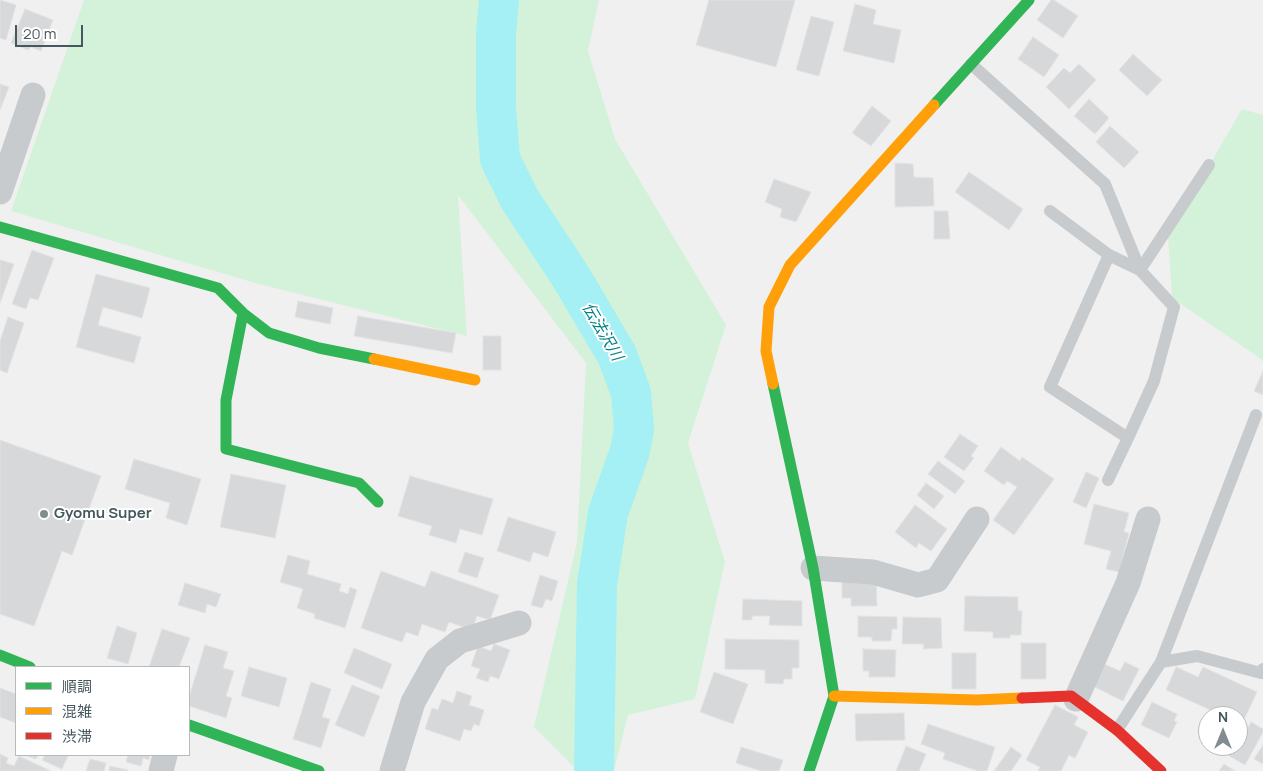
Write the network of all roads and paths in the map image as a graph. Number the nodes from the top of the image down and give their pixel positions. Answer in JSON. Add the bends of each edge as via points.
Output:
{"nodes":[{"id":1,"x":1029,"y":0,"type":"edge"},
{"id":2,"x":971,"y":64,"type":"junction"},
{"id":3,"x":32,"y":95,"type":"dead end"},
{"id":4,"x":1209,"y":165,"type":"dead end"},
{"id":5,"x":0,"y":192,"type":"edge"},
{"id":6,"x":1050,"y":211,"type":"dead end"},
{"id":7,"x":0,"y":227,"type":"edge"},
{"id":8,"x":1109,"y":255,"type":"junction"},
{"id":9,"x":1140,"y":270,"type":"junction"},
{"id":10,"x":243,"y":313,"type":"junction"},
{"id":11,"x":475,"y":380,"type":"dead end"},
{"id":12,"x":1256,"y":415,"type":"dead end"},
{"id":13,"x":1128,"y":438,"type":"junction"},
{"id":14,"x":1108,"y":480,"type":"dead end"},
{"id":15,"x":378,"y":502,"type":"dead end"},
{"id":16,"x":977,"y":519,"type":"dead end"},
{"id":17,"x":1148,"y":519,"type":"dead end"},
{"id":18,"x":812,"y":568,"type":"junction"},
{"id":19,"x":519,"y":623,"type":"dead end"},
{"id":20,"x":0,"y":655,"type":"edge"},
{"id":21,"x":1162,"y":662,"type":"junction"},
{"id":22,"x":28,"y":666,"type":"edge"},
{"id":23,"x":1263,"y":669,"type":"edge"},
{"id":24,"x":834,"y":696,"type":"junction"},
{"id":25,"x":1076,"y":699,"type":"junction"},
{"id":26,"x":190,"y":725,"type":"edge"},
{"id":27,"x":1117,"y":730,"type":"junction"},
{"id":28,"x":166,"y":756,"type":"edge"},
{"id":29,"x":161,"y":771,"type":"edge"},
{"id":30,"x":320,"y":771,"type":"edge"},
{"id":31,"x":392,"y":771,"type":"edge"},
{"id":32,"x":809,"y":771,"type":"edge"},
{"id":33,"x":1161,"y":771,"type":"edge"}],
"edges":[{"from":1,"to":2,"type":"street"},
{"from":2,"to":9,"type":"lane","via":[[1105,184]]},
{"from":2,"to":18,"type":"street","via":[[790,265],[769,307],[766,351]]},
{"from":3,"to":5,"type":"street"},
{"from":4,"to":9,"type":"lane"},
{"from":6,"to":8,"type":"lane"},
{"from":7,"to":10,"type":"street","via":[[218,288]]},
{"from":8,"to":9,"type":"lane"},
{"from":8,"to":13,"type":"lane","via":[[1050,388]]},
{"from":9,"to":13,"type":"lane","via":[[1174,307],[1154,381]]},
{"from":10,"to":11,"type":"street","via":[[269,333],[320,348]]},
{"from":10,"to":15,"type":"street","via":[[226,400],[226,449],[358,484]]},
{"from":12,"to":21,"type":"lane"},
{"from":13,"to":14,"type":"lane"},
{"from":16,"to":18,"type":"street","via":[[937,580],[918,586],[873,572]]},
{"from":17,"to":25,"type":"street","via":[[1128,583]]},
{"from":18,"to":24,"type":"street"},
{"from":19,"to":31,"type":"street","via":[[460,641],[437,659],[413,702]]},
{"from":20,"to":22,"type":"street"},
{"from":21,"to":23,"type":"lane","via":[[1197,656],[1261,673]]},
{"from":21,"to":27,"type":"lane"},
{"from":24,"to":25,"type":"street","via":[[977,700],[1071,696]]},
{"from":24,"to":32,"type":"street"},
{"from":25,"to":27,"type":"street"},
{"from":26,"to":30,"type":"street"},
{"from":27,"to":33,"type":"street"},
{"from":28,"to":29,"type":"street"}]}
